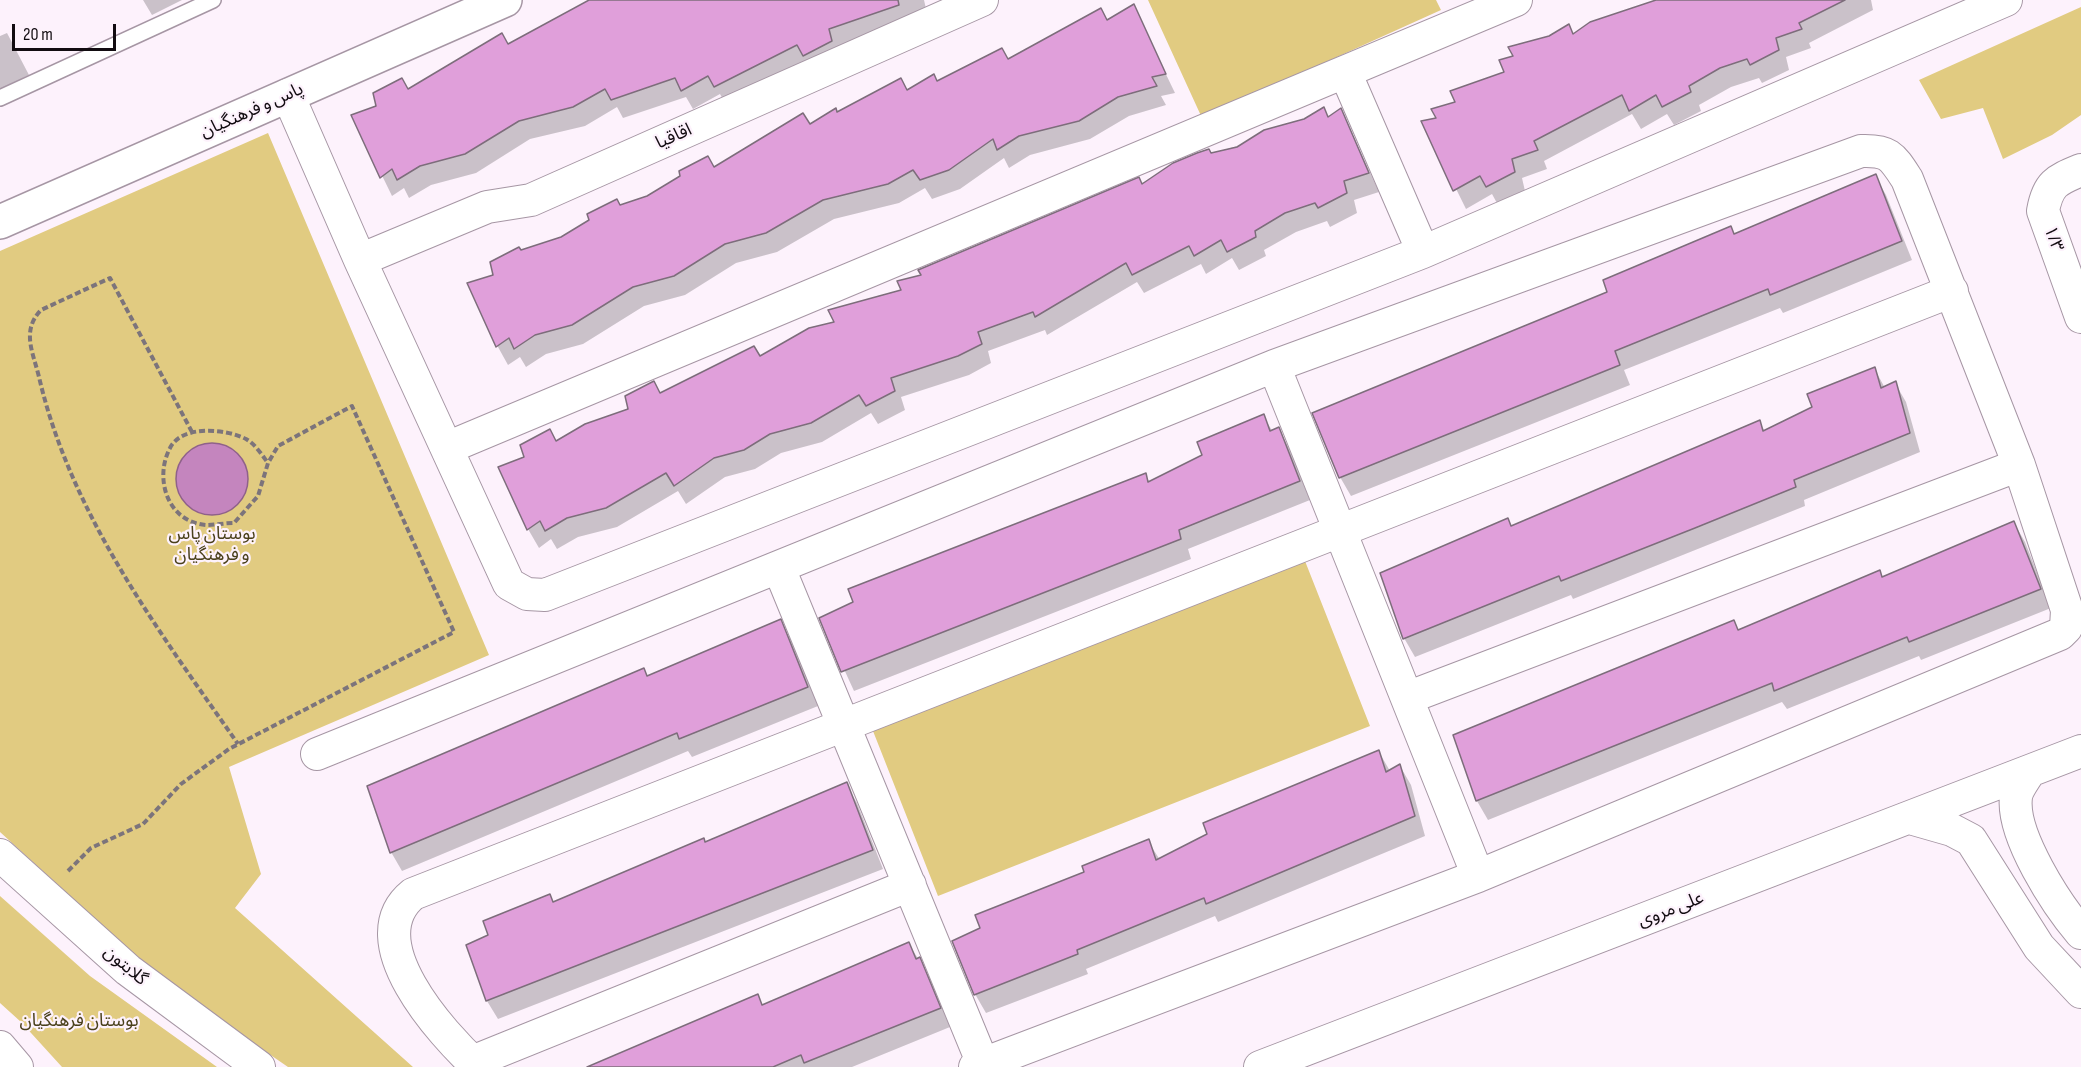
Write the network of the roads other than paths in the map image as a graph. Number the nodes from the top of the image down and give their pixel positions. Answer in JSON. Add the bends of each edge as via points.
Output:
{"nodes":[{"id":1,"x":213,"y":0,"type":"edge"},
{"id":2,"x":505,"y":0,"type":"edge"},
{"id":3,"x":982,"y":0,"type":"edge"},
{"id":4,"x":1516,"y":0,"type":"edge"},
{"id":5,"x":2006,"y":0,"type":"edge"},
{"id":6,"x":1345,"y":72,"type":"junction"},
{"id":7,"x":288,"y":95,"type":"junction"},
{"id":8,"x":0,"y":98,"type":"edge"},
{"id":9,"x":2081,"y":170,"type":"edge"},
{"id":10,"x":0,"y":222,"type":"edge"},
{"id":11,"x":1423,"y":252,"type":"junction"},
{"id":12,"x":360,"y":260,"type":"junction"},
{"id":13,"x":1952,"y":291,"type":"junction"},
{"id":14,"x":2081,"y":317,"type":"edge"},
{"id":15,"x":1274,"y":366,"type":"junction"},
{"id":16,"x":447,"y":448,"type":"junction"},
{"id":17,"x":2019,"y":465,"type":"junction"},
{"id":18,"x":1340,"y":531,"type":"junction"},
{"id":19,"x":779,"y":568,"type":"junction"},
{"id":20,"x":1407,"y":698,"type":"junction"},
{"id":21,"x":844,"y":725,"type":"junction"},
{"id":22,"x":2081,"y":751,"type":"edge"},
{"id":23,"x":317,"y":754,"type":"dead end"},
{"id":24,"x":2029,"y":772,"type":"junction"},
{"id":25,"x":1910,"y":818,"type":"junction"},
{"id":26,"x":0,"y":855,"type":"edge"},
{"id":27,"x":1478,"y":876,"type":"junction"},
{"id":28,"x":910,"y":885,"type":"junction"},
{"id":29,"x":2081,"y":933,"type":"edge"},
{"id":30,"x":2081,"y":992,"type":"edge"},
{"id":31,"x":0,"y":1047,"type":"edge"},
{"id":32,"x":475,"y":1064,"type":"edge"},
{"id":33,"x":979,"y":1065,"type":"edge"},
{"id":34,"x":17,"y":1067,"type":"edge"},
{"id":35,"x":259,"y":1067,"type":"edge"},
{"id":36,"x":1260,"y":1067,"type":"edge"}],
"edges":[{"from":1,"to":8,"type":"lane"},
{"from":2,"to":7,"type":"street","name":"پاس و فرهنگیان"},
{"from":3,"to":12,"type":"street","name":"اقاقیا","via":[[531,200],[487,207]]},
{"from":4,"to":6,"type":"street"},
{"from":5,"to":11,"type":"street"},
{"from":6,"to":11,"type":"street"},
{"from":6,"to":16,"type":"street"},
{"from":7,"to":10,"type":"street","name":"پاس و فرهنگیان"},
{"from":7,"to":12,"type":"street"},
{"from":9,"to":14,"type":"street","name":"۱/۳","via":[[2056,181],[2046,194],[2043,211]]},
{"from":11,"to":16,"type":"street","via":[[545,595],[527,594],[509,584]]},
{"from":12,"to":16,"type":"street"},
{"from":13,"to":15,"type":"street","via":[[1907,179],[1895,160],[1882,150],[1862,151]]},
{"from":13,"to":17,"type":"street"},
{"from":13,"to":18,"type":"street"},
{"from":15,"to":18,"type":"street"},
{"from":15,"to":19,"type":"street"},
{"from":17,"to":20,"type":"street"},
{"from":17,"to":27,"type":"street","via":[[2067,610],[2066,628],[2060,634]]},
{"from":18,"to":20,"type":"street"},
{"from":18,"to":21,"type":"street"},
{"from":19,"to":21,"type":"street"},
{"from":19,"to":23,"type":"street"},
{"from":20,"to":27,"type":"street"},
{"from":21,"to":28,"type":"street"},
{"from":21,"to":32,"type":"street","via":[[414,894],[402,903],[395,931],[408,983],[424,1010]]},
{"from":22,"to":24,"type":"street","name":"علی مروی"},
{"from":24,"to":25,"type":"street","name":"علی مروی"},
{"from":24,"to":29,"type":"street","via":[[2015,795],[2018,816],[2042,879]]},
{"from":25,"to":30,"type":"street","via":[[1971,840],[2039,947]]},
{"from":25,"to":36,"type":"street","name":"علی مروی"},
{"from":26,"to":35,"type":"street","name":"گلابتون","via":[[128,970]]},
{"from":27,"to":33,"type":"street"},
{"from":28,"to":32,"type":"street"},
{"from":28,"to":33,"type":"street"},
{"from":31,"to":34,"type":"street"}]}
